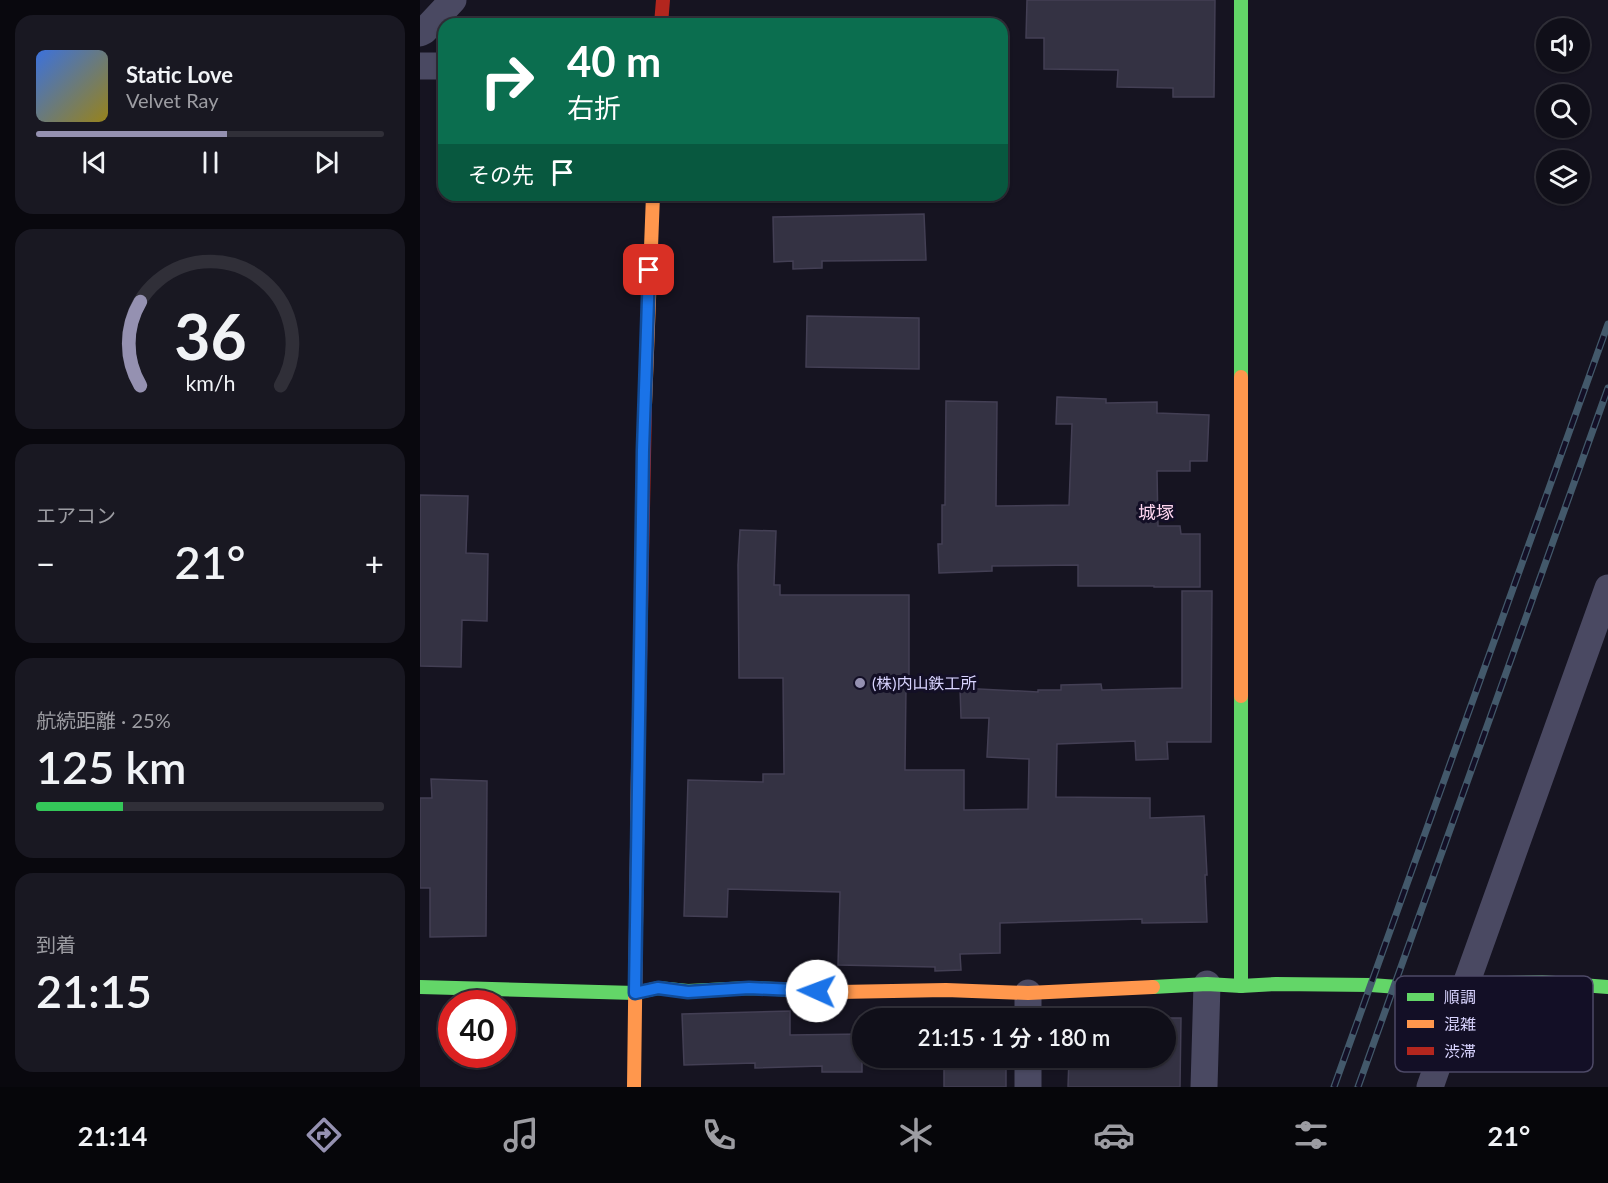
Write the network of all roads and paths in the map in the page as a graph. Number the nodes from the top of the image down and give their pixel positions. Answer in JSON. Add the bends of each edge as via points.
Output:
{"nodes":[{"id":1,"x":453,"y":0,"type":"edge"},
{"id":2,"x":663,"y":0,"type":"edge"},
{"id":3,"x":1241,"y":0,"type":"edge"},
{"id":4,"x":662,"y":18,"type":"edge"},
{"id":5,"x":420,"y":33,"type":"edge"},
{"id":6,"x":420,"y":66,"type":"edge"},
{"id":7,"x":438,"y":66,"type":"edge"},
{"id":8,"x":653,"y":201,"type":"edge"},
{"id":9,"x":1608,"y":588,"type":"edge"},
{"id":10,"x":1469,"y":976,"type":"edge"},
{"id":11,"x":1207,"y":984,"type":"junction"},
{"id":12,"x":1241,"y":986,"type":"junction"},
{"id":13,"x":1593,"y":986,"type":"edge"},
{"id":14,"x":420,"y":987,"type":"edge"},
{"id":15,"x":1395,"y":987,"type":"edge"},
{"id":16,"x":1608,"y":987,"type":"edge"},
{"id":17,"x":635,"y":993,"type":"junction"},
{"id":18,"x":1028,"y":1006,"type":"edge"},
{"id":19,"x":1028,"y":1068,"type":"edge"},
{"id":20,"x":1435,"y":1072,"type":"edge"},
{"id":21,"x":634,"y":1087,"type":"edge"},
{"id":22,"x":1028,"y":1087,"type":"edge"},
{"id":23,"x":1204,"y":1087,"type":"edge"},
{"id":24,"x":1430,"y":1087,"type":"edge"}],
"edges":[{"from":1,"to":5,"type":"street"},
{"from":2,"to":4,"type":"street"},
{"from":3,"to":12,"type":"street"},
{"from":6,"to":7,"type":"street"},
{"from":8,"to":17,"type":"street","via":[[644,390]]},
{"from":9,"to":10,"type":"street"},
{"from":11,"to":12,"type":"street"},
{"from":11,"to":18,"type":"street"},
{"from":11,"to":23,"type":"street"},
{"from":12,"to":15,"type":"street"},
{"from":13,"to":16,"type":"street"},
{"from":14,"to":17,"type":"street"},
{"from":17,"to":18,"type":"street","via":[[658,988],[688,992],[749,988],[839,992],[946,990]]},
{"from":17,"to":21,"type":"street"},
{"from":19,"to":22,"type":"street"},
{"from":20,"to":24,"type":"street"}]}
